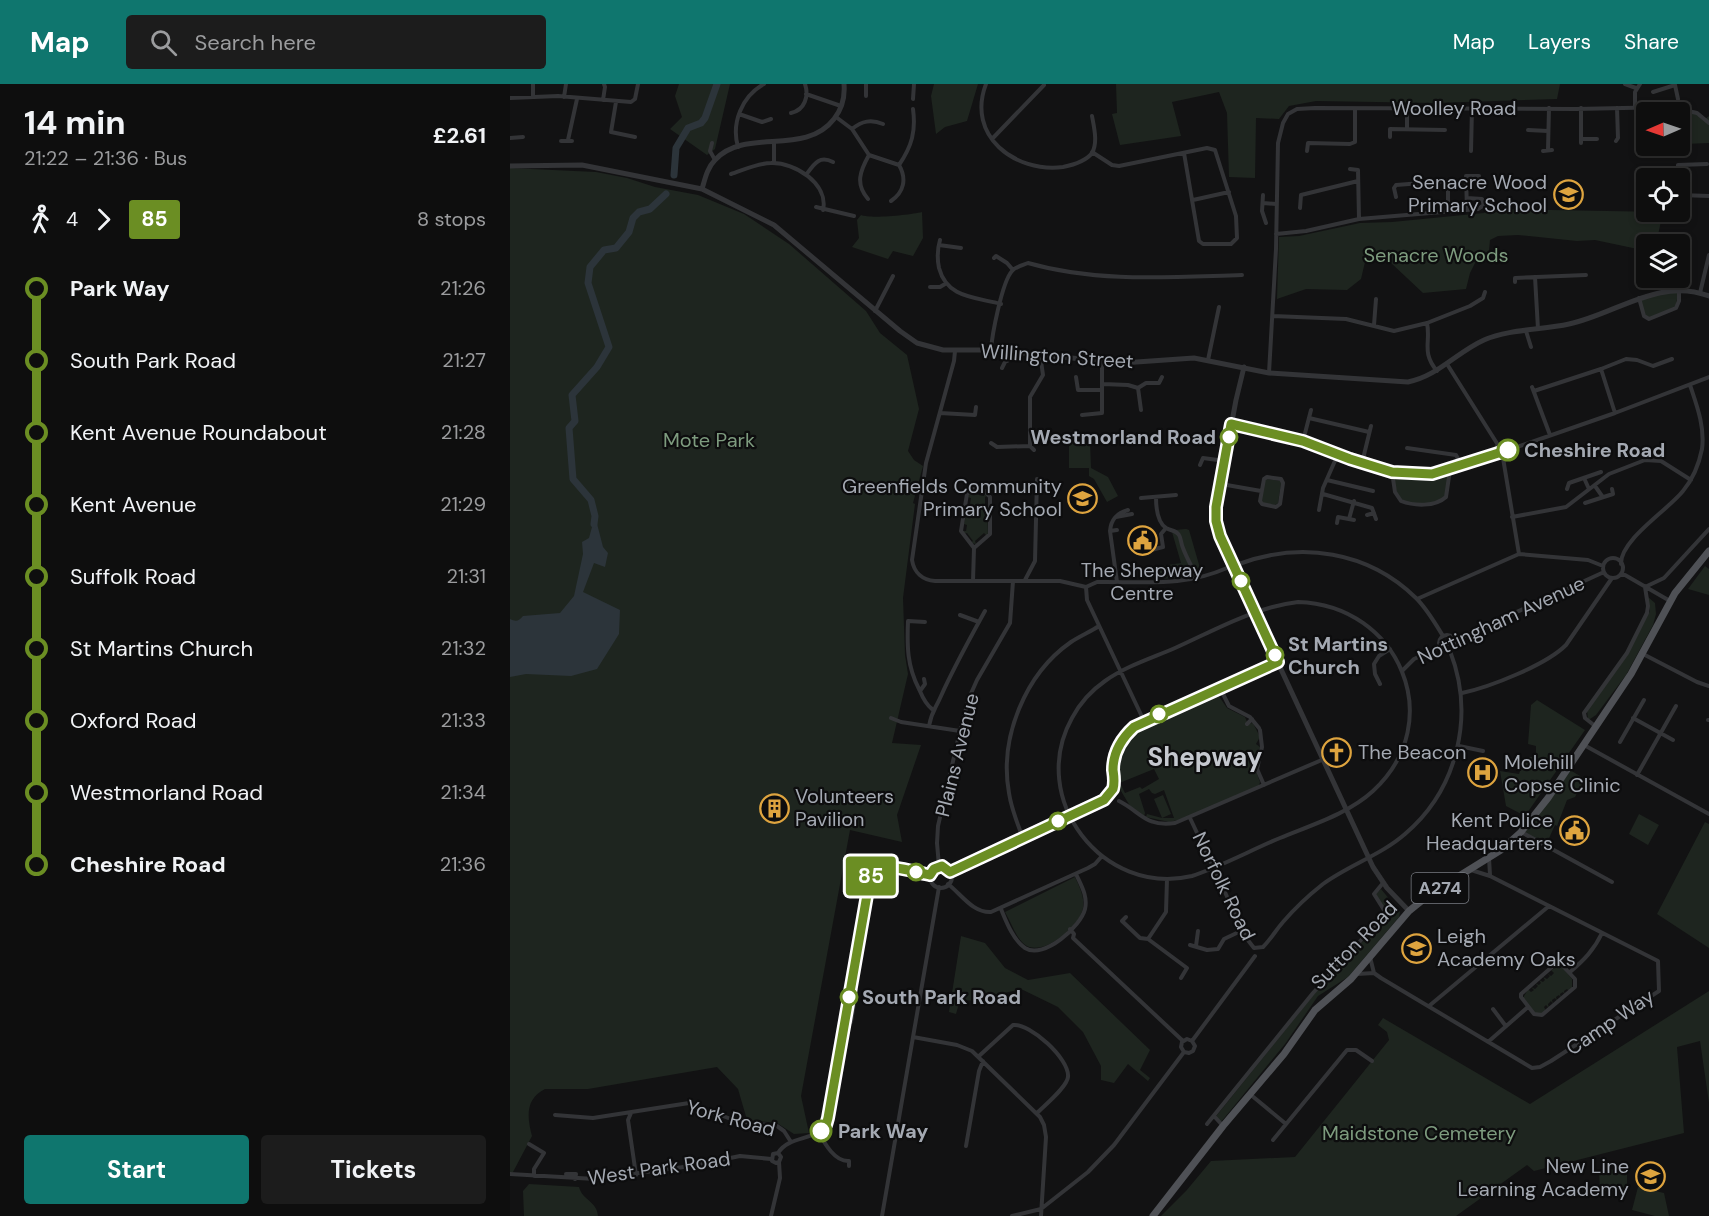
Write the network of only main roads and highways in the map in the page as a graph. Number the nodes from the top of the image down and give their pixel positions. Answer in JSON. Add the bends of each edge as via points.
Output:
{"nodes":[{"id":1,"x":1708,"y":556,"type":"edge"},
{"id":2,"x":1153,"y":1216,"type":"edge"}],
"edges":[{"from":1,"to":2,"type":"main road","name":"Sutton Road","number":"A274","via":[[1681,583],[1643,654],[1548,798],[1521,832],[1501,850],[1409,911],[1355,974],[1315,1010]]}]}
